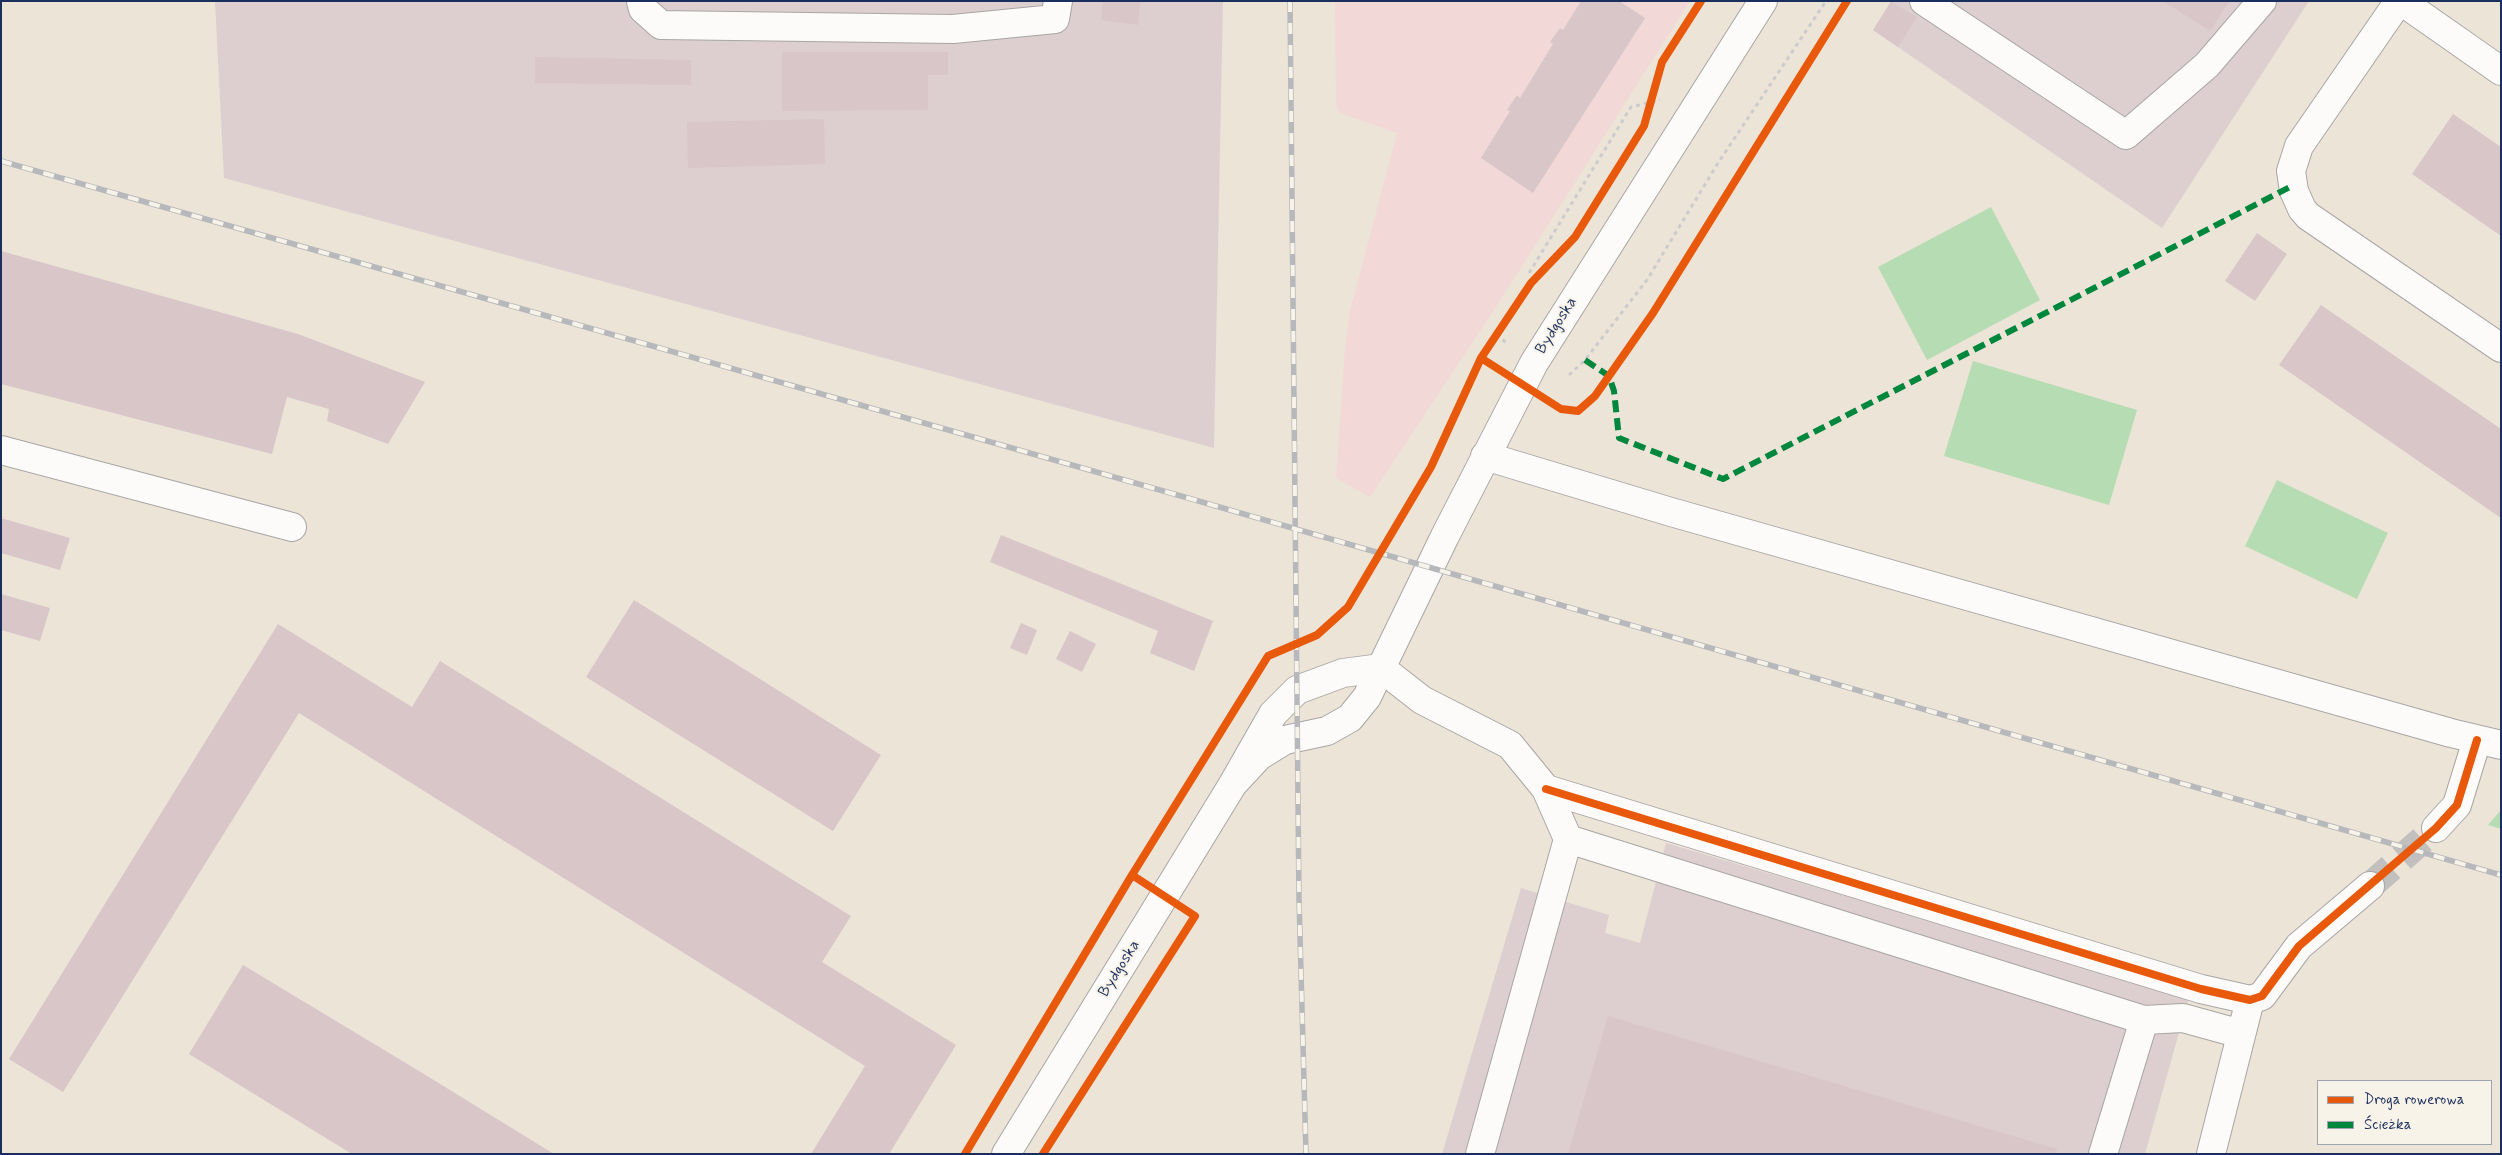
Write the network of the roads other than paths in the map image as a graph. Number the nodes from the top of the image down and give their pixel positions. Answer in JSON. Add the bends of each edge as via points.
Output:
{"nodes":[{"id":1,"x":641,"y":1,"type":"edge"},
{"id":2,"x":1058,"y":1,"type":"edge"},
{"id":3,"x":1763,"y":1,"type":"edge"},
{"id":4,"x":1924,"y":1,"type":"edge"},
{"id":5,"x":2262,"y":1,"type":"edge"},
{"id":6,"x":2400,"y":1,"type":"edge"},
{"id":7,"x":2501,"y":71,"type":"edge"},
{"id":8,"x":2501,"y":348,"type":"edge"},
{"id":9,"x":1,"y":450,"type":"edge"},
{"id":10,"x":1485,"y":456,"type":"junction"},
{"id":11,"x":292,"y":527,"type":"dead end"},
{"id":12,"x":1381,"y":668,"type":"junction"},
{"id":13,"x":2489,"y":742,"type":"edge"},
{"id":14,"x":1233,"y":784,"type":"junction"},
{"id":15,"x":1546,"y":789,"type":"junction"},
{"id":16,"x":2436,"y":828,"type":"tunnel mouth"},
{"id":17,"x":1568,"y":839,"type":"junction"},
{"id":18,"x":2370,"y":886,"type":"tunnel mouth"},
{"id":19,"x":2250,"y":1000,"type":"junction"},
{"id":20,"x":2144,"y":1020,"type":"junction"},
{"id":21,"x":2241,"y":1034,"type":"junction"},
{"id":22,"x":1006,"y":1154,"type":"edge"},
{"id":23,"x":1480,"y":1154,"type":"edge"},
{"id":24,"x":2103,"y":1154,"type":"edge"},
{"id":25,"x":2211,"y":1154,"type":"edge"}],
"edges":[{"from":1,"to":2,"type":"street","via":[[643,9],[660,25],[954,29],[1054,19]]},
{"from":3,"to":10,"type":"street","name":"Bydgoska","via":[[1534,363]]},
{"from":4,"to":5,"type":"street","via":[[2126,135],[2207,65]]},
{"from":6,"to":7,"type":"street"},
{"from":6,"to":8,"type":"street","via":[[2299,146],[2291,171],[2294,191],[2308,216]]},
{"from":9,"to":11,"type":"street"},
{"from":10,"to":12,"type":"street","name":"Bydgoska"},
{"from":10,"to":13,"type":"street","via":[[1680,515]]},
{"from":12,"to":14,"type":"street","name":"Bydgoska","via":[[1367,697],[1350,718],[1327,732],[1285,740],[1259,756]]},
{"from":12,"to":14,"type":"street","name":"Bydgoska","via":[[1343,673],[1297,690],[1274,714]]},
{"from":12,"to":15,"type":"street","via":[[1422,700],[1510,745]]},
{"from":13,"to":16,"type":"street","via":[[2457,805]]},
{"from":14,"to":22,"type":"street","name":"Bydgoska"},
{"from":15,"to":17,"type":"street"},
{"from":15,"to":19,"type":"street","via":[[2201,989]]},
{"from":17,"to":20,"type":"street"},
{"from":17,"to":23,"type":"street"},
{"from":18,"to":19,"type":"street","via":[[2299,946],[2262,996]]},
{"from":19,"to":21,"type":"street"},
{"from":20,"to":21,"type":"street","via":[[2183,1018]]},
{"from":20,"to":24,"type":"street"},
{"from":21,"to":25,"type":"street"}]}
